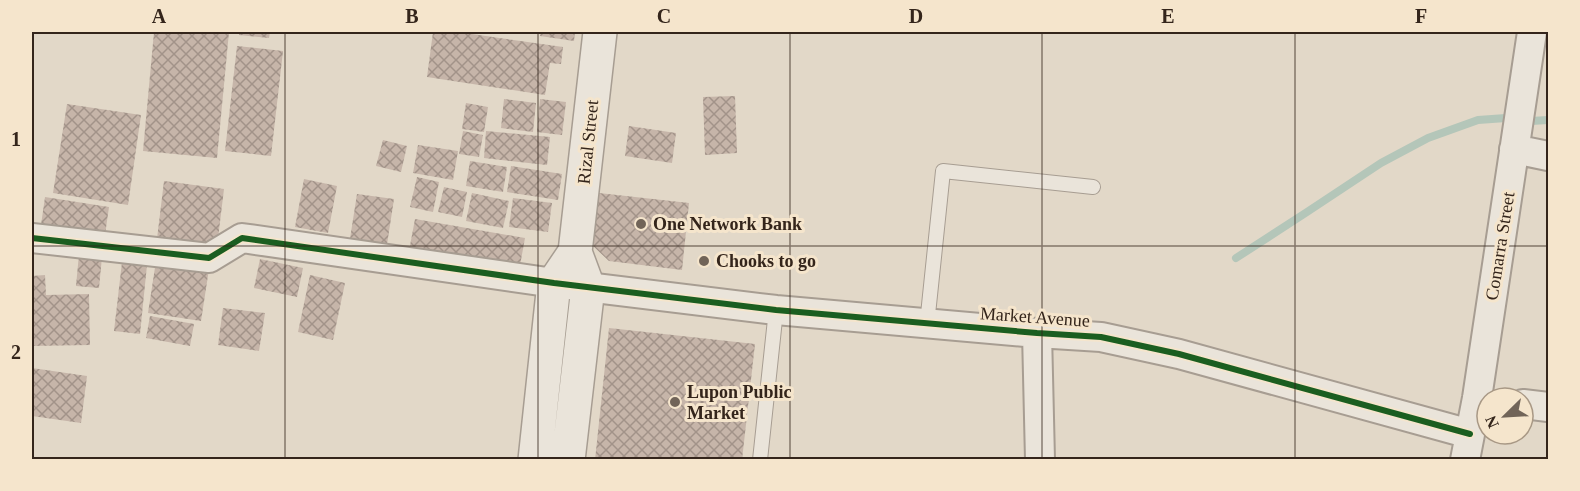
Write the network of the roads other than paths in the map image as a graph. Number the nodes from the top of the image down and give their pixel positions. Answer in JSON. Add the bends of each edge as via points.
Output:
{"nodes":[{"id":1,"x":600,"y":32,"type":"edge"},
{"id":2,"x":1532,"y":32,"type":"edge"},
{"id":3,"x":1514,"y":149,"type":"junction"},
{"id":4,"x":1548,"y":156,"type":"edge"},
{"id":5,"x":1093,"y":188,"type":"dead end"},
{"id":6,"x":32,"y":238,"type":"edge"},
{"id":7,"x":575,"y":252,"type":"junction"},
{"id":8,"x":554,"y":283,"type":"junction"},
{"id":9,"x":588,"y":287,"type":"junction"},
{"id":10,"x":776,"y":310,"type":"junction"},
{"id":11,"x":927,"y":324,"type":"junction"},
{"id":12,"x":1037,"y":333,"type":"junction"},
{"id":13,"x":1484,"y":386,"type":"edge"},
{"id":14,"x":1475,"y":423,"type":"edge"},
{"id":15,"x":1468,"y":447,"type":"edge"},
{"id":16,"x":535,"y":459,"type":"edge"},
{"id":17,"x":568,"y":459,"type":"edge"},
{"id":18,"x":760,"y":459,"type":"edge"},
{"id":19,"x":1040,"y":459,"type":"edge"}],
"edges":[{"from":1,"to":7,"type":"street","name":"Rizal Street"},
{"from":2,"to":3,"type":"street","name":"Comarra Street"},
{"from":3,"to":4,"type":"street"},
{"from":3,"to":13,"type":"street","name":"Comarra Street"},
{"from":5,"to":11,"type":"lane","via":[[943,171]]},
{"from":6,"to":8,"type":"street","name":"Market Avenue","via":[[209,258],[242,238]]},
{"from":7,"to":8,"type":"street","name":"Rizal Street"},
{"from":7,"to":9,"type":"street","name":"Rizal Street"},
{"from":8,"to":9,"type":"street","name":"Market Avenue"},
{"from":8,"to":16,"type":"street","name":"Rizal Street"},
{"from":9,"to":10,"type":"street","name":"Market Avenue"},
{"from":9,"to":17,"type":"street","name":"Rizal Street"},
{"from":10,"to":11,"type":"street","name":"Market Avenue"},
{"from":10,"to":18,"type":"lane"},
{"from":11,"to":12,"type":"street","name":"Market Avenue"},
{"from":12,"to":15,"type":"street","name":"Market Avenue","via":[[1101,337],[1179,354]]},
{"from":12,"to":19,"type":"street"},
{"from":14,"to":15,"type":"street","name":"Comarra Street"}]}
